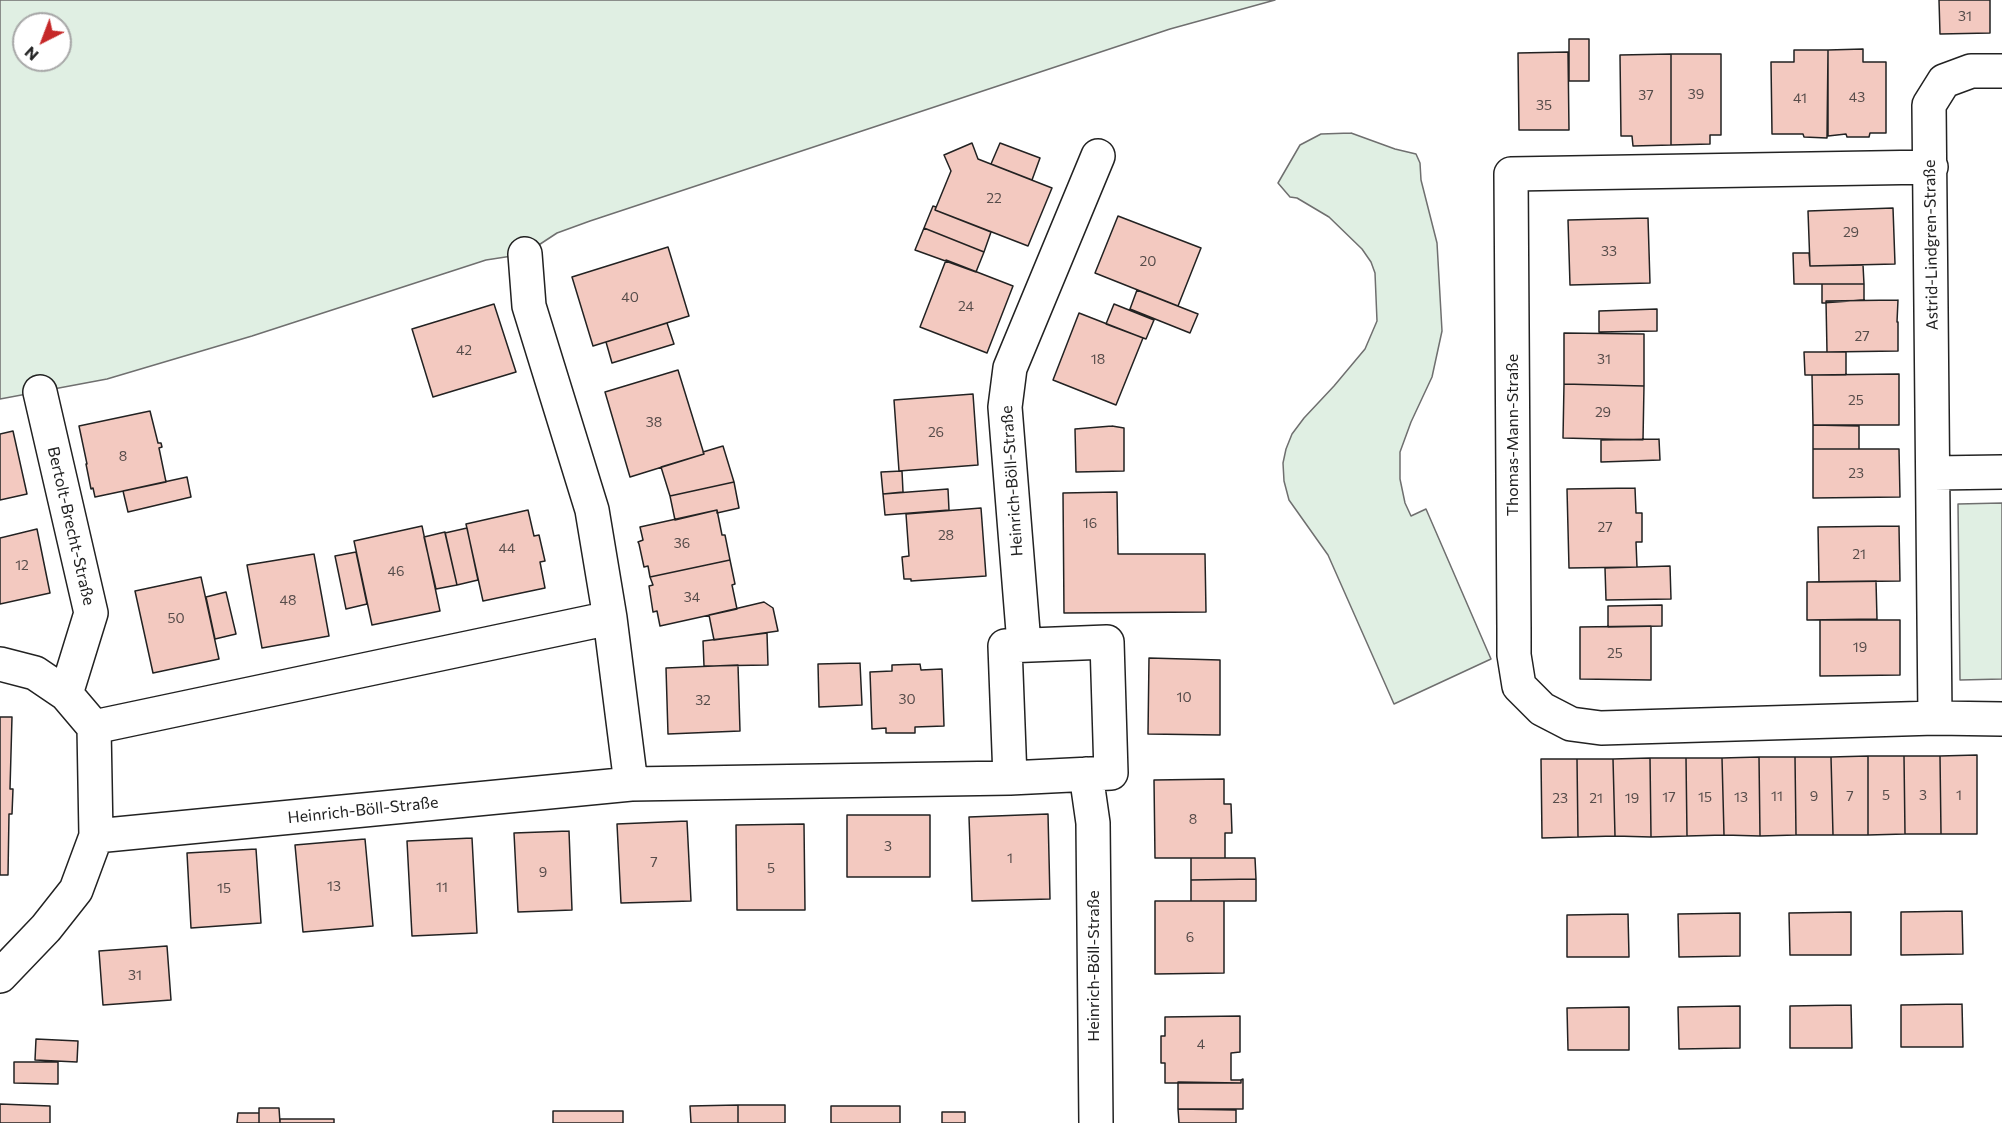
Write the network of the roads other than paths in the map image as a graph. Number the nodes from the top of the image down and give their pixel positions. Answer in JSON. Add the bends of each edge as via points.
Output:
{"nodes":[{"id":1,"x":2002,"y":71,"type":"edge"},
{"id":2,"x":1098,"y":156,"type":"dead end"},
{"id":3,"x":1931,"y":167,"type":"junction"},
{"id":4,"x":525,"y":254,"type":"dead end"},
{"id":5,"x":40,"y":392,"type":"dead end"},
{"id":6,"x":2002,"y":472,"type":"edge"},
{"id":7,"x":1934,"y":473,"type":"junction"},
{"id":8,"x":610,"y":618,"type":"junction"},
{"id":9,"x":1023,"y":644,"type":"junction"},
{"id":10,"x":0,"y":664,"type":"edge"},
{"id":11,"x":66,"y":694,"type":"junction"},
{"id":12,"x":1935,"y":718,"type":"junction"},
{"id":13,"x":2002,"y":719,"type":"edge"},
{"id":14,"x":94,"y":727,"type":"junction"},
{"id":15,"x":1086,"y":774,"type":"junction"},
{"id":16,"x":1010,"y":778,"type":"junction"},
{"id":17,"x":631,"y":784,"type":"junction"},
{"id":18,"x":96,"y":836,"type":"junction"},
{"id":19,"x":0,"y":976,"type":"edge"},
{"id":20,"x":1096,"y":1123,"type":"edge"}],
"edges":[{"from":1,"to":3,"type":"street","name":"Astrid-Lindgren-Straße","via":[[1971,71],[1944,81],[1929,105]]},
{"from":2,"to":9,"type":"street","name":"Heinrich-Böll-Straße","via":[[1010,368],[1005,406]]},
{"from":3,"to":7,"type":"street","name":"Astrid-Lindgren-Straße"},
{"from":3,"to":12,"type":"street","name":"Thomas-Mann-Straße","via":[[1511,174],[1514,656],[1519,686],[1542,709],[1571,724],[1601,728]]},
{"from":4,"to":8,"type":"street","via":[[529,306],[592,510]]},
{"from":5,"to":11,"type":"street","name":"Bertolt-Brecht-Straße","via":[[91,613]]},
{"from":6,"to":7,"type":"street"},
{"from":7,"to":12,"type":"street","name":"Astrid-Lindgren-Straße"},
{"from":8,"to":14,"type":"street"},
{"from":8,"to":17,"type":"street"},
{"from":9,"to":15,"type":"street","name":"Heinrich-Böll-Straße","via":[[1107,642],[1112,773]]},
{"from":9,"to":16,"type":"street","via":[[1005,646]]},
{"from":10,"to":11,"type":"street","via":[[35,673]]},
{"from":11,"to":14,"type":"street"},
{"from":12,"to":13,"type":"street"},
{"from":14,"to":18,"type":"street"},
{"from":15,"to":16,"type":"street","name":"Heinrich-Böll-Straße"},
{"from":15,"to":20,"type":"street","name":"Heinrich-Böll-Straße","via":[[1093,823]]},
{"from":16,"to":17,"type":"street","name":"Heinrich-Böll-Straße"},
{"from":17,"to":18,"type":"street","name":"Heinrich-Böll-Straße"},
{"from":18,"to":19,"type":"street","via":[[76,890]]}]}
